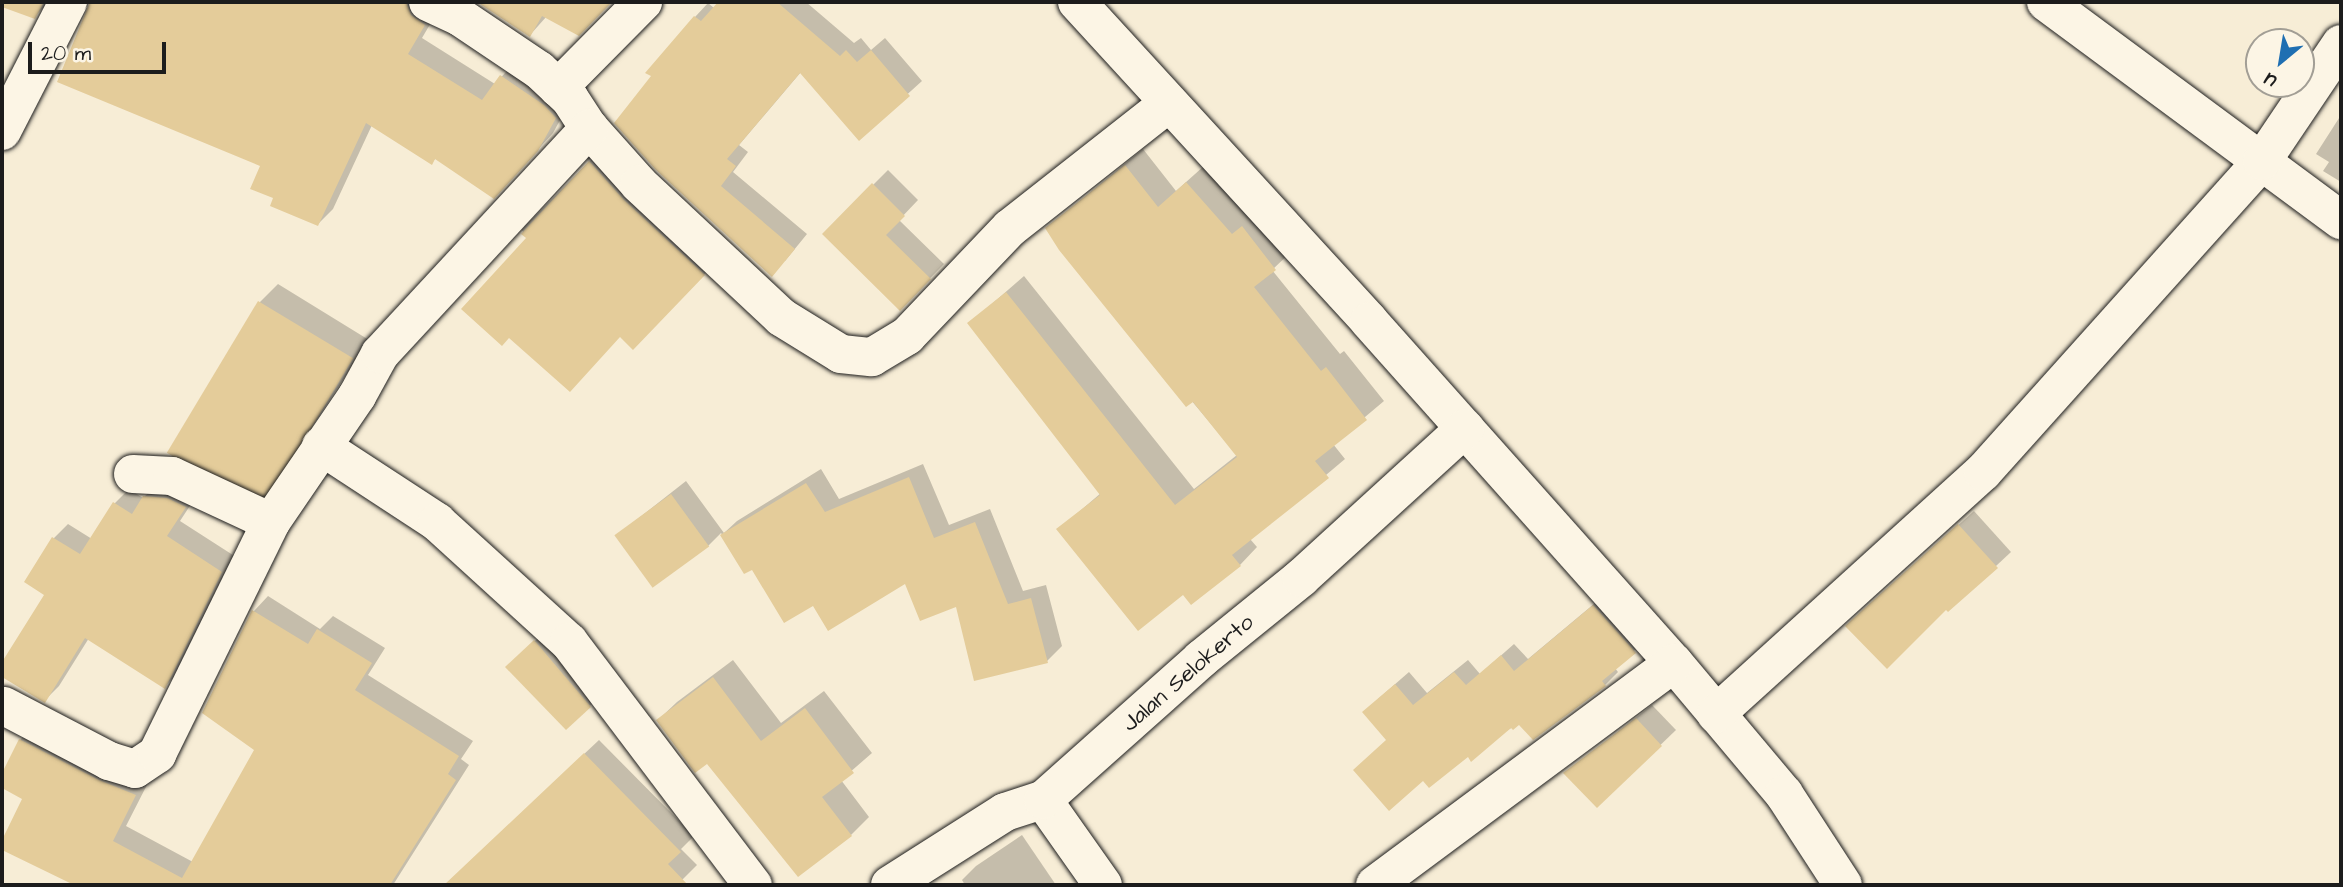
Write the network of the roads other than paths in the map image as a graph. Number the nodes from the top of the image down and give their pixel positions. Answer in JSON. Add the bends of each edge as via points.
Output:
{"nodes":[{"id":1,"x":68,"y":2,"type":"edge"},
{"id":2,"x":428,"y":2,"type":"edge"},
{"id":3,"x":643,"y":2,"type":"edge"},
{"id":4,"x":1077,"y":2,"type":"edge"},
{"id":5,"x":2046,"y":2,"type":"edge"},
{"id":6,"x":2341,"y":44,"type":"edge"},
{"id":7,"x":558,"y":88,"type":"junction"},
{"id":8,"x":1169,"y":103,"type":"junction"},
{"id":9,"x":589,"y":128,"type":"junction"},
{"id":10,"x":2,"y":131,"type":"edge"},
{"id":11,"x":2262,"y":160,"type":"junction"},
{"id":12,"x":2341,"y":220,"type":"edge"},
{"id":13,"x":1465,"y":428,"type":"junction"},
{"id":14,"x":321,"y":446,"type":"junction"},
{"id":15,"x":133,"y":474,"type":"dead end"},
{"id":16,"x":271,"y":522,"type":"junction"},
{"id":17,"x":1674,"y":663,"type":"junction"},
{"id":18,"x":4,"y":706,"type":"dead end"},
{"id":19,"x":1716,"y":714,"type":"junction"},
{"id":20,"x":1043,"y":800,"type":"junction"},
{"id":21,"x":753,"y":885,"type":"edge"},
{"id":22,"x":890,"y":885,"type":"edge"},
{"id":23,"x":1103,"y":885,"type":"edge"},
{"id":24,"x":1374,"y":885,"type":"edge"},
{"id":25,"x":1843,"y":885,"type":"edge"}],
"edges":[{"from":1,"to":10,"type":"street"},
{"from":2,"to":7,"type":"street","via":[[460,17]]},
{"from":3,"to":7,"type":"street"},
{"from":4,"to":8,"type":"street"},
{"from":5,"to":11,"type":"street"},
{"from":6,"to":11,"type":"street"},
{"from":7,"to":9,"type":"street"},
{"from":8,"to":9,"type":"street","via":[[1010,228],[907,336],[872,357],[841,354],[781,317],[639,184]]},
{"from":8,"to":13,"type":"street"},
{"from":9,"to":14,"type":"street","via":[[380,354]]},
{"from":11,"to":12,"type":"street"},
{"from":11,"to":19,"type":"street","via":[[1983,472]]},
{"from":13,"to":17,"type":"street"},
{"from":13,"to":20,"type":"street","name":"Jalan Selokerto","via":[[1301,578],[1201,659]]},
{"from":14,"to":16,"type":"street"},
{"from":14,"to":21,"type":"street","via":[[437,522],[569,642]]},
{"from":15,"to":16,"type":"street","via":[[172,475]]},
{"from":16,"to":18,"type":"street","via":[[157,754],[135,769],[109,761]]},
{"from":17,"to":19,"type":"street"},
{"from":17,"to":24,"type":"street"},
{"from":19,"to":25,"type":"street","via":[[1784,793]]},
{"from":20,"to":22,"type":"street","name":"Jalan Selokerto","via":[[1005,812]]},
{"from":20,"to":23,"type":"street"}]}
